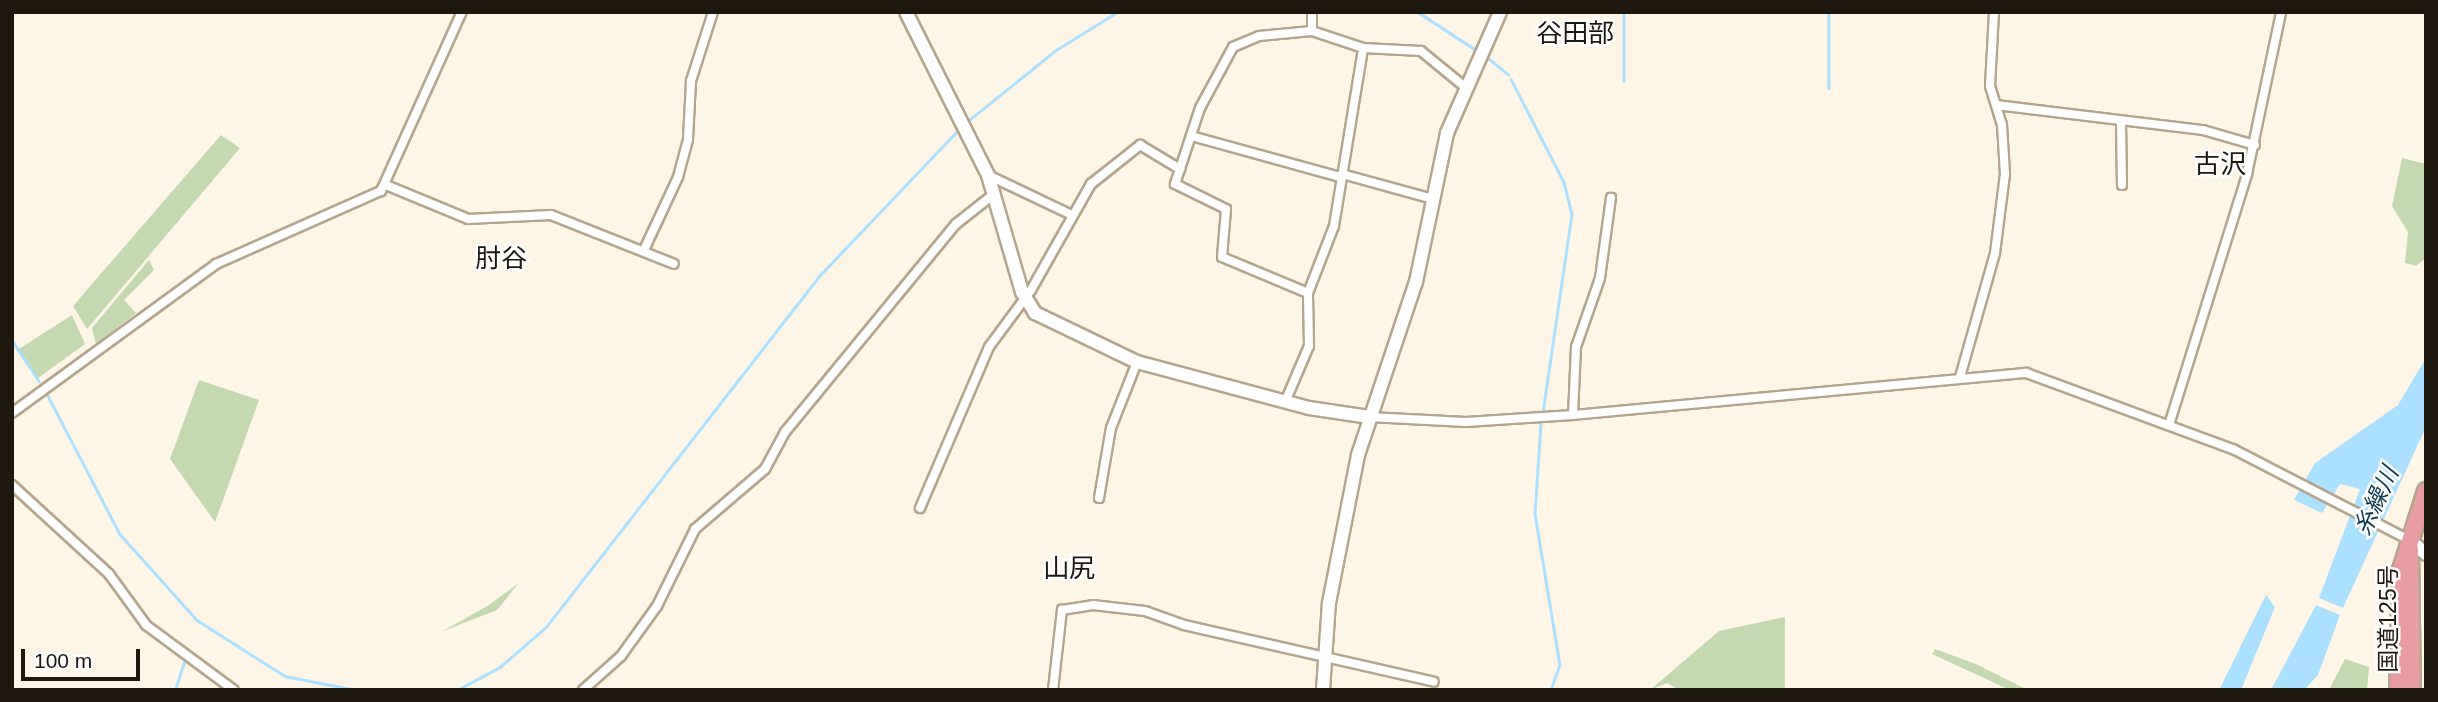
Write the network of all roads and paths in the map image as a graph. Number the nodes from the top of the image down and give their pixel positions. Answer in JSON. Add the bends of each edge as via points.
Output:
{"nodes":[{"id":1,"x":463,"y":12,"type":"edge"},
{"id":2,"x":713,"y":12,"type":"edge"},
{"id":3,"x":906,"y":12,"type":"edge"},
{"id":4,"x":1312,"y":12,"type":"edge"},
{"id":5,"x":1500,"y":12,"type":"edge"},
{"id":6,"x":1994,"y":12,"type":"edge"},
{"id":7,"x":2281,"y":12,"type":"edge"},
{"id":8,"x":1312,"y":31,"type":"junction"},
{"id":9,"x":1363,"y":48,"type":"junction"},
{"id":10,"x":1465,"y":87,"type":"junction"},
{"id":11,"x":1996,"y":105,"type":"junction"},
{"id":12,"x":2121,"y":123,"type":"junction"},
{"id":13,"x":1195,"y":137,"type":"junction"},
{"id":14,"x":2255,"y":145,"type":"junction"},
{"id":15,"x":1180,"y":169,"type":"junction"},
{"id":16,"x":988,"y":175,"type":"junction"},
{"id":17,"x":1341,"y":176,"type":"junction"},
{"id":18,"x":386,"y":185,"type":"junction"},
{"id":19,"x":2122,"y":185,"type":"dead end"},
{"id":20,"x":994,"y":194,"type":"junction"},
{"id":21,"x":1611,"y":198,"type":"dead end"},
{"id":22,"x":1433,"y":199,"type":"junction"},
{"id":23,"x":1072,"y":215,"type":"junction"},
{"id":24,"x":644,"y":250,"type":"junction"},
{"id":25,"x":674,"y":264,"type":"dead end"},
{"id":26,"x":1308,"y":293,"type":"junction"},
{"id":27,"x":1024,"y":299,"type":"junction"},
{"id":28,"x":1136,"y":362,"type":"junction"},
{"id":29,"x":1960,"y":377,"type":"junction"},
{"id":30,"x":1285,"y":402,"type":"junction"},
{"id":31,"x":12,"y":413,"type":"edge"},
{"id":32,"x":1573,"y":415,"type":"junction"},
{"id":33,"x":1369,"y":417,"type":"junction"},
{"id":34,"x":2169,"y":425,"type":"junction"},
{"id":35,"x":12,"y":485,"type":"edge"},
{"id":36,"x":2426,"y":491,"type":"edge"},
{"id":37,"x":1099,"y":498,"type":"dead end"},
{"id":38,"x":920,"y":508,"type":"dead end"},
{"id":39,"x":2422,"y":514,"type":"edge"},
{"id":40,"x":2416,"y":548,"type":"edge"},
{"id":41,"x":1324,"y":658,"type":"junction"},
{"id":42,"x":2402,"y":678,"type":"edge"},
{"id":43,"x":1434,"y":682,"type":"dead end"},
{"id":44,"x":234,"y":690,"type":"edge"},
{"id":45,"x":583,"y":690,"type":"edge"},
{"id":46,"x":1053,"y":690,"type":"edge"},
{"id":47,"x":1323,"y":690,"type":"edge"},
{"id":48,"x":2412,"y":690,"type":"edge"}],
"edges":[{"from":1,"to":18,"type":"street"},
{"from":2,"to":24,"type":"street","via":[[691,81],[688,139],[678,177]]},
{"from":3,"to":16,"type":"street"},
{"from":4,"to":8,"type":"street"},
{"from":5,"to":10,"type":"street"},
{"from":6,"to":11,"type":"street","via":[[1989,71]]},
{"from":7,"to":14,"type":"street"},
{"from":8,"to":9,"type":"street"},
{"from":8,"to":13,"type":"street","via":[[1259,36],[1233,47],[1200,108]]},
{"from":9,"to":10,"type":"street","via":[[1420,51]]},
{"from":9,"to":17,"type":"street"},
{"from":10,"to":22,"type":"street"},
{"from":11,"to":12,"type":"street"},
{"from":11,"to":29,"type":"street","via":[[2005,174],[1997,242]]},
{"from":12,"to":14,"type":"street","via":[[2203,130]]},
{"from":12,"to":19,"type":"street"},
{"from":13,"to":15,"type":"street"},
{"from":13,"to":17,"type":"street"},
{"from":14,"to":34,"type":"street"},
{"from":15,"to":23,"type":"street","via":[[1140,145],[1094,180]]},
{"from":15,"to":26,"type":"street","via":[[1176,187],[1226,209],[1219,254]]},
{"from":16,"to":20,"type":"street"},
{"from":16,"to":23,"type":"street"},
{"from":17,"to":22,"type":"street"},
{"from":17,"to":26,"type":"street","via":[[1334,226]]},
{"from":18,"to":24,"type":"street","via":[[460,217],[551,215]]},
{"from":18,"to":31,"type":"street","via":[[363,202],[216,264]]},
{"from":20,"to":27,"type":"street"},
{"from":20,"to":45,"type":"street","via":[[956,224],[785,432],[765,469],[695,528],[657,606],[621,656]]},
{"from":21,"to":32,"type":"street","via":[[1600,278],[1576,347]]},
{"from":22,"to":33,"type":"street","via":[[1416,282]]},
{"from":23,"to":27,"type":"street"},
{"from":24,"to":25,"type":"street"},
{"from":26,"to":30,"type":"street","via":[[1309,346]]},
{"from":27,"to":28,"type":"street","via":[[1040,316]]},
{"from":27,"to":38,"type":"street","via":[[989,347]]},
{"from":28,"to":30,"type":"street"},
{"from":28,"to":37,"type":"street","via":[[1111,428]]},
{"from":29,"to":32,"type":"street"},
{"from":29,"to":34,"type":"street","via":[[2035,374]]},
{"from":30,"to":33,"type":"street"},
{"from":32,"to":33,"type":"street","via":[[1466,422]]},
{"from":33,"to":41,"type":"street","via":[[1329,603]]},
{"from":34,"to":40,"type":"street","via":[[2233,449],[2298,487],[2394,529]]},
{"from":35,"to":44,"type":"street","via":[[109,574],[146,625]]},
{"from":36,"to":39,"type":"highway","name":"国道125号"},
{"from":39,"to":40,"type":"highway","name":"国道125号"},
{"from":40,"to":42,"type":"highway","name":"国道125号"},
{"from":41,"to":43,"type":"street"},
{"from":41,"to":46,"type":"street","via":[[1146,611],[1093,605],[1062,610]]},
{"from":41,"to":47,"type":"street"},
{"from":42,"to":48,"type":"highway","name":"国道125号"}]}
